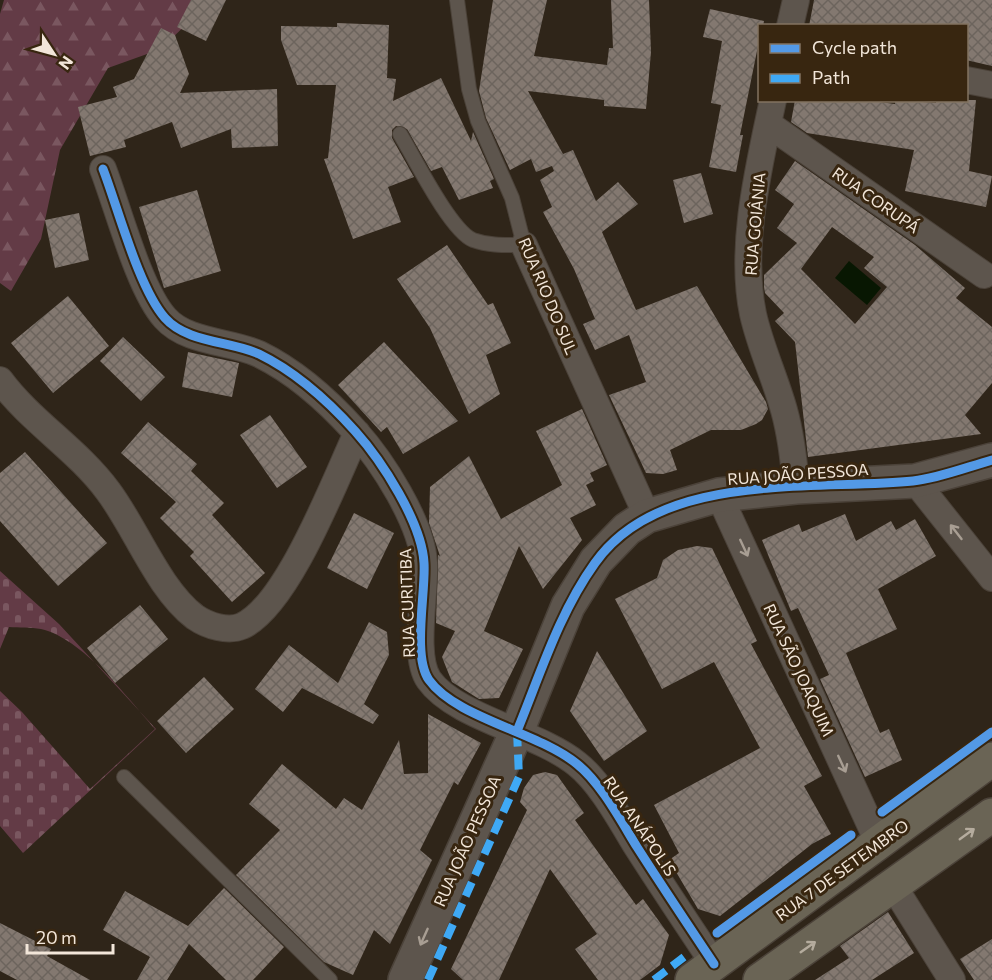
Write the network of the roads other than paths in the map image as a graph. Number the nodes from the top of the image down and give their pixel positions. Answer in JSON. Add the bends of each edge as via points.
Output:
{"nodes":[{"id":1,"x":457,"y":0,"type":"edge"},
{"id":2,"x":795,"y":0,"type":"edge"},
{"id":3,"x":790,"y":24,"type":"edge"},
{"id":4,"x":968,"y":80,"type":"edge"},
{"id":5,"x":992,"y":85,"type":"edge"},
{"id":6,"x":771,"y":112,"type":"edge"},
{"id":7,"x":400,"y":134,"type":"dead end"},
{"id":8,"x":103,"y":169,"type":"dead end"},
{"id":9,"x":524,"y":244,"type":"junction"},
{"id":10,"x":984,"y":275,"type":"dead end"},
{"id":11,"x":0,"y":380,"type":"edge"},
{"id":12,"x":357,"y":433,"type":"junction"},
{"id":13,"x":992,"y":460,"type":"edge"},
{"id":14,"x":915,"y":481,"type":"junction"},
{"id":15,"x":796,"y":487,"type":"junction"},
{"id":16,"x":720,"y":495,"type":"junction"},
{"id":17,"x":647,"y":516,"type":"junction"},
{"id":18,"x":992,"y":578,"type":"edge"},
{"id":19,"x":517,"y":731,"type":"junction"},
{"id":20,"x":992,"y":759,"type":"edge"},
{"id":21,"x":124,"y":777,"type":"dead end"},
{"id":22,"x":992,"y":815,"type":"edge"},
{"id":23,"x":879,"y":844,"type":"junction"},
{"id":24,"x":894,"y":887,"type":"junction"},
{"id":25,"x":703,"y":972,"type":"edge"},
{"id":26,"x":330,"y":980,"type":"edge"},
{"id":27,"x":405,"y":980,"type":"edge"},
{"id":28,"x":760,"y":980,"type":"edge"},
{"id":29,"x":952,"y":980,"type":"edge"}],
"edges":[{"from":1,"to":9,"type":"lane","name":"RUA RIO DO SUL","via":[[475,111],[512,198]]},
{"from":2,"to":3,"type":"street"},
{"from":4,"to":5,"type":"street"},
{"from":6,"to":10,"type":"street","name":"RUA CORUPÁ"},
{"from":6,"to":15,"type":"street","name":"RUA GOIÂNIA","via":[[757,182],[748,269],[753,314],[784,412]]},
{"from":7,"to":9,"type":"lane","via":[[449,217],[471,239],[495,246]]},
{"from":8,"to":12,"type":"street","name":"RUA CURITIBA","via":[[150,296],[166,320],[189,333],[256,353],[288,369]]},
{"from":9,"to":17,"type":"street","name":"RUA RIO DO SUL"},
{"from":11,"to":12,"type":"street","via":[[11,396],[77,456],[106,489],[170,591],[195,617],[217,628],[241,627],[264,611],[288,577]]},
{"from":12,"to":19,"type":"street","name":"RUA CURITIBA","via":[[406,505],[420,534],[424,563],[421,649],[427,678],[444,697]]},
{"from":13,"to":14,"type":"main road","name":"RUA JOÃO PESSOA"},
{"from":14,"to":15,"type":"main road","name":"RUA JOÃO PESSOA"},
{"from":18,"to":14,"type":"street","one_way":true},
{"from":15,"to":16,"type":"main road","name":"RUA JOÃO PESSOA"},
{"from":16,"to":17,"type":"main road","name":"RUA JOÃO PESSOA"},
{"from":16,"to":23,"type":"street","name":"RUA SÃO JOAQUIM","one_way":true},
{"from":17,"to":19,"type":"main road","name":"RUA JOÃO PESSOA","via":[[627,529],[596,561],[574,597]]},
{"from":19,"to":25,"type":"street","name":"RUA ANÁPOLIS","via":[[551,745],[580,766],[612,807]]},
{"from":19,"to":27,"type":"main road","name":"RUA JOÃO PESSOA","one_way":true},
{"from":20,"to":23,"type":"main road","name":"RUA 7 DE SETEMBRO"},
{"from":21,"to":26,"type":"lane"},
{"from":24,"to":22,"type":"main road","one_way":true},
{"from":23,"to":25,"type":"main road","name":"RUA 7 DE SETEMBRO"},
{"from":28,"to":24,"type":"main road","one_way":true},
{"from":24,"to":29,"type":"street"}]}
